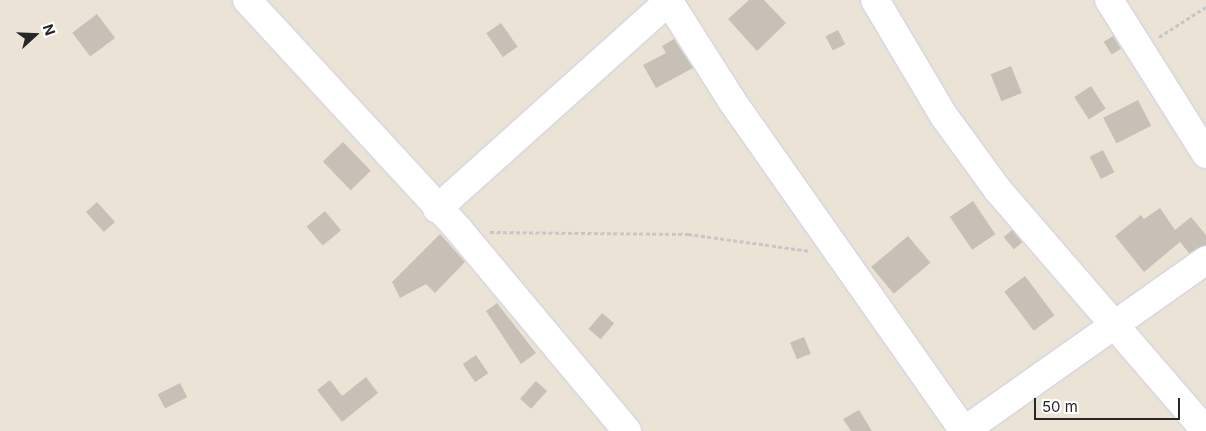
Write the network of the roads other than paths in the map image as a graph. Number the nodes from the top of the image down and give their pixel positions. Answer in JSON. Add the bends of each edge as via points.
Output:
{"nodes":[{"id":1,"x":247,"y":0,"type":"edge"},
{"id":2,"x":669,"y":0,"type":"edge"},
{"id":3,"x":875,"y":0,"type":"edge"},
{"id":4,"x":1109,"y":0,"type":"edge"},
{"id":5,"x":1206,"y":154,"type":"edge"},
{"id":6,"x":437,"y":209,"type":"junction"},
{"id":7,"x":1206,"y":260,"type":"edge"},
{"id":8,"x":1114,"y":328,"type":"junction"},
{"id":9,"x":627,"y":431,"type":"edge"},
{"id":10,"x":964,"y":431,"type":"edge"},
{"id":11,"x":1206,"y":431,"type":"edge"}],
"edges":[{"from":1,"to":6,"type":"street"},
{"from":2,"to":6,"type":"street"},
{"from":2,"to":10,"type":"street","via":[[732,101]]},
{"from":3,"to":8,"type":"street","via":[[944,116],[997,189]]},
{"from":4,"to":5,"type":"street"},
{"from":6,"to":9,"type":"street","via":[[459,230]]},
{"from":7,"to":8,"type":"street"},
{"from":8,"to":10,"type":"street"},
{"from":8,"to":11,"type":"street"}]}
